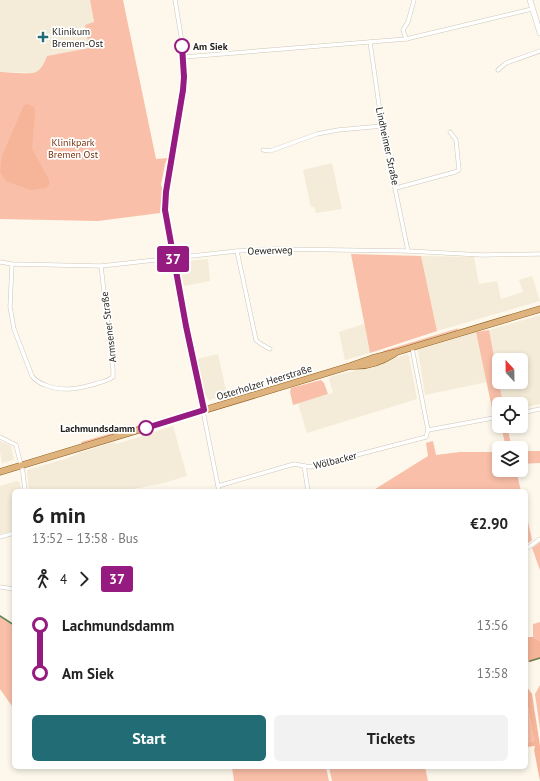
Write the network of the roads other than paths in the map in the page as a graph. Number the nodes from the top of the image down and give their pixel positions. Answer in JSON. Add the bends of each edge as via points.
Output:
{"nodes":[{"id":1,"x":175,"y":0,"type":"edge"},
{"id":2,"x":414,"y":0,"type":"edge"},
{"id":3,"x":530,"y":0,"type":"edge"},
{"id":4,"x":532,"y":9,"type":"junction"},
{"id":5,"x":540,"y":33,"type":"edge"},
{"id":6,"x":406,"y":39,"type":"junction"},
{"id":7,"x":370,"y":42,"type":"junction"},
{"id":8,"x":540,"y":51,"type":"edge"},
{"id":9,"x":184,"y":57,"type":"junction"},
{"id":10,"x":498,"y":70,"type":"dead end"},
{"id":11,"x":382,"y":126,"type":"junction"},
{"id":12,"x":450,"y":132,"type":"dead end"},
{"id":13,"x":263,"y":150,"type":"dead end"},
{"id":14,"x":396,"y":188,"type":"junction"},
{"id":15,"x":238,"y":251,"type":"junction"},
{"id":16,"x":408,"y":251,"type":"junction"},
{"id":17,"x":540,"y":254,"type":"edge"},
{"id":18,"x":173,"y":258,"type":"junction"},
{"id":19,"x":0,"y":262,"type":"edge"},
{"id":20,"x":12,"y":264,"type":"junction"},
{"id":21,"x":101,"y":266,"type":"junction"},
{"id":22,"x":540,"y":309,"type":"edge"},
{"id":23,"x":412,"y":348,"type":"junction"},
{"id":24,"x":270,"y":349,"type":"dead end"},
{"id":25,"x":540,"y":409,"type":"edge"},
{"id":26,"x":204,"y":410,"type":"junction"},
{"id":27,"x":528,"y":412,"type":"edge"},
{"id":28,"x":492,"y":418,"type":"edge"},
{"id":29,"x":428,"y":430,"type":"junction"},
{"id":30,"x":0,"y":437,"type":"edge"},
{"id":31,"x":304,"y":465,"type":"junction"},
{"id":32,"x":21,"y":466,"type":"junction"},
{"id":33,"x":0,"y":472,"type":"edge"},
{"id":34,"x":218,"y":486,"type":"junction"},
{"id":35,"x":25,"y":489,"type":"edge"},
{"id":36,"x":219,"y":489,"type":"edge"},
{"id":37,"x":308,"y":489,"type":"edge"},
{"id":38,"x":12,"y":534,"type":"edge"},
{"id":39,"x":0,"y":537,"type":"edge"},
{"id":40,"x":540,"y":539,"type":"edge"},
{"id":41,"x":528,"y":548,"type":"edge"},
{"id":42,"x":0,"y":586,"type":"edge"},
{"id":43,"x":12,"y":589,"type":"edge"}],
"edges":[{"from":1,"to":9,"type":"street"},
{"from":2,"to":6,"type":"street","via":[[403,30]]},
{"from":3,"to":4,"type":"main road"},
{"from":4,"to":5,"type":"main road"},
{"from":4,"to":6,"type":"street"},
{"from":6,"to":7,"type":"street"},
{"from":7,"to":9,"type":"street"},
{"from":7,"to":11,"type":"street","name":"Lindheimer Straße"},
{"from":8,"to":10,"type":"street","via":[[506,63]]},
{"from":9,"to":18,"type":"street","via":[[183,90],[165,210]]},
{"from":11,"to":13,"type":"street","via":[[317,134],[270,151]]},
{"from":11,"to":14,"type":"street","name":"Lindheimer Straße"},
{"from":12,"to":14,"type":"street","via":[[456,140],[459,170]]},
{"from":14,"to":16,"type":"street","name":"Lindheimer Straße"},
{"from":15,"to":16,"type":"street","name":"Oewerweg"},
{"from":15,"to":18,"type":"street","name":"Oewerweg"},
{"from":15,"to":24,"type":"street","via":[[256,340]]},
{"from":16,"to":17,"type":"street","name":"Oewerweg","via":[[482,255]]},
{"from":18,"to":21,"type":"street","name":"Oewerweg"},
{"from":18,"to":26,"type":"street"},
{"from":19,"to":20,"type":"street","name":"Oewerweg"},
{"from":20,"to":21,"type":"street","name":"Oewerweg"},
{"from":20,"to":21,"type":"street","name":"Armsener Straße","via":[[10,307],[14,329],[32,376],[36,381],[67,390],[78,389],[112,377]]},
{"from":22,"to":23,"type":"main road","name":"Osterholzer Heerstraße"},
{"from":23,"to":26,"type":"main road","name":"Osterholzer Heerstraße"},
{"from":23,"to":29,"type":"street"},
{"from":25,"to":27,"type":"street"},
{"from":26,"to":32,"type":"main road","name":"Osterholzer Heerstraße"},
{"from":26,"to":34,"type":"street"},
{"from":28,"to":29,"type":"street"},
{"from":29,"to":31,"type":"street","name":"Wölbacker","via":[[428,435],[423,439],[314,466]]},
{"from":30,"to":32,"type":"street","via":[[16,446]]},
{"from":31,"to":34,"type":"street","name":"Wölbacker","via":[[294,464]]},
{"from":31,"to":37,"type":"street"},
{"from":32,"to":33,"type":"main road","name":"Osterholzer Heerstraße"},
{"from":32,"to":35,"type":"street"},
{"from":34,"to":36,"type":"street"},
{"from":38,"to":39,"type":"street"},
{"from":40,"to":41,"type":"street"},
{"from":42,"to":43,"type":"street"}]}
